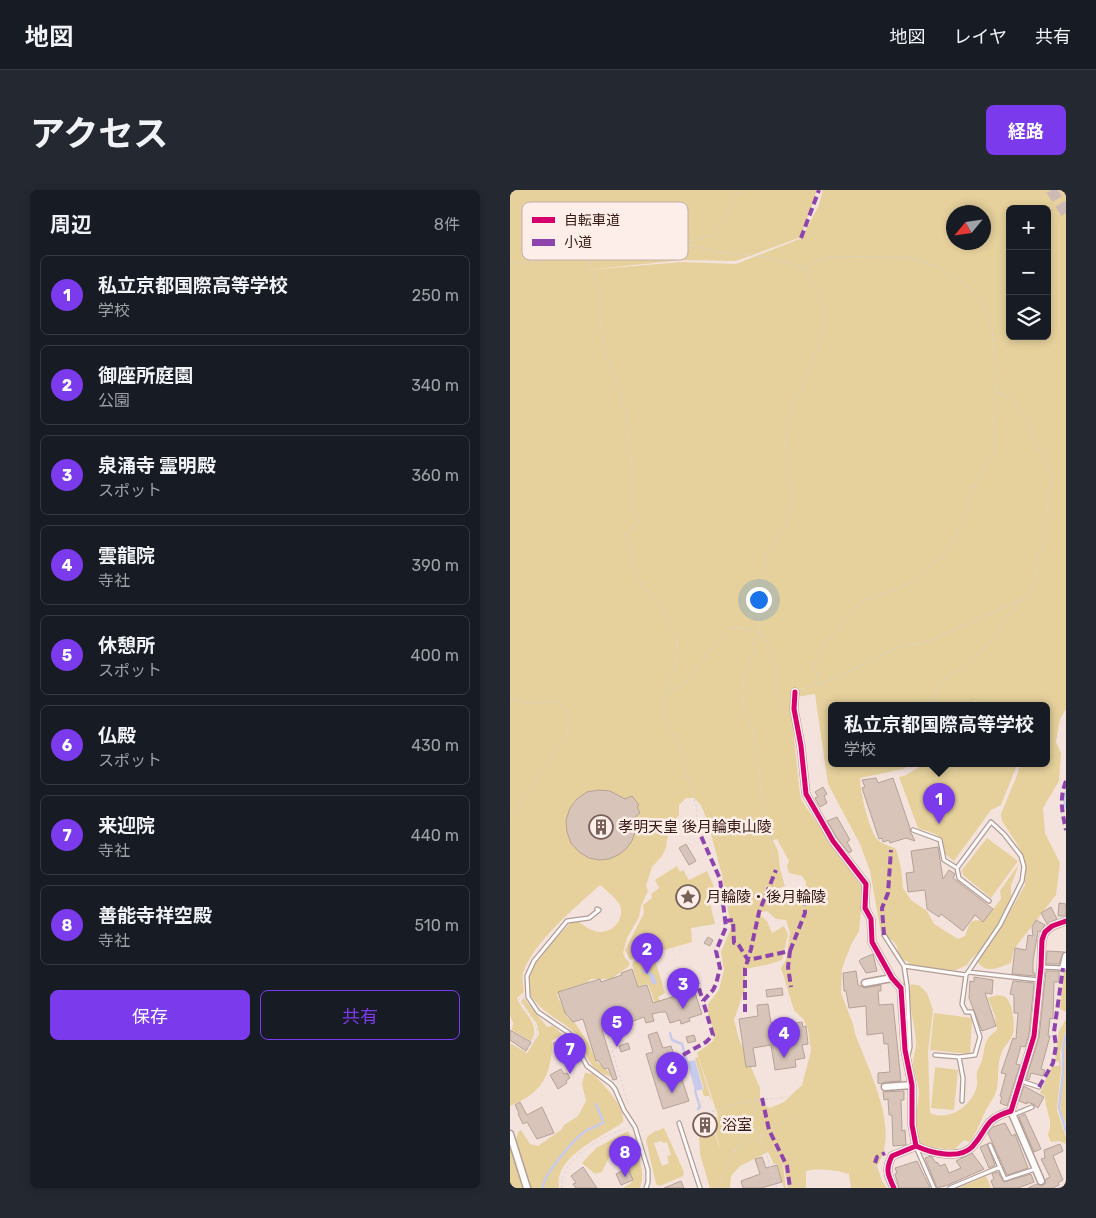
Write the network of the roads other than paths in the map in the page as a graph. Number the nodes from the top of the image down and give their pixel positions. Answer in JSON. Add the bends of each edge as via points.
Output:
{"nodes":[{"id":1,"x":795,"y":692,"type":"road end"},
{"id":2,"x":913,"y":830,"type":"dead end"},
{"id":3,"x":957,"y":868,"type":"junction"},
{"id":4,"x":990,"y":901,"type":"dead end"},
{"id":5,"x":598,"y":908,"type":"dead end"},
{"id":6,"x":1066,"y":921,"type":"edge"},
{"id":7,"x":884,"y":935,"type":"dead end"},
{"id":8,"x":1066,"y":956,"type":"edge"},
{"id":9,"x":904,"y":966,"type":"junction"},
{"id":10,"x":1041,"y":967,"type":"junction"},
{"id":11,"x":1063,"y":968,"type":"joint"},
{"id":12,"x":967,"y":974,"type":"junction"},
{"id":13,"x":892,"y":978,"type":"junction"},
{"id":14,"x":1040,"y":980,"type":"junction"},
{"id":15,"x":866,"y":983,"type":"dead end"},
{"id":16,"x":935,"y":1055,"type":"dead end"},
{"id":17,"x":959,"y":1057,"type":"junction"},
{"id":18,"x":907,"y":1059,"type":"junction"},
{"id":19,"x":1020,"y":1081,"type":"junction"},
{"id":20,"x":912,"y":1085,"type":"junction"},
{"id":21,"x":885,"y":1087,"type":"dead end"},
{"id":22,"x":1039,"y":1087,"type":"dead end"},
{"id":23,"x":962,"y":1089,"type":"junction"},
{"id":24,"x":969,"y":1090,"type":"dead end"},
{"id":25,"x":962,"y":1101,"type":"dead end"},
{"id":26,"x":1032,"y":1107,"type":"dead end"},
{"id":27,"x":1012,"y":1113,"type":"junction"},
{"id":28,"x":679,"y":1123,"type":"dead end"},
{"id":29,"x":510,"y":1134,"type":"edge"},
{"id":30,"x":990,"y":1145,"type":"dead end"},
{"id":31,"x":916,"y":1146,"type":"junction"},
{"id":32,"x":1000,"y":1167,"type":"junction"},
{"id":33,"x":1036,"y":1169,"type":"junction"},
{"id":34,"x":1041,"y":1181,"type":"dead end"},
{"id":35,"x":527,"y":1188,"type":"edge"},
{"id":36,"x":646,"y":1188,"type":"edge"},
{"id":37,"x":700,"y":1188,"type":"edge"},
{"id":38,"x":894,"y":1188,"type":"edge"},
{"id":39,"x":934,"y":1188,"type":"edge"},
{"id":40,"x":950,"y":1188,"type":"edge"}],
"edges":[{"from":1,"to":13,"type":"street","via":[[794,709],[802,746],[806,794],[833,841],[866,884],[872,942]]},
{"from":2,"to":3,"type":"lane","via":[[940,840],[944,860]]},
{"from":3,"to":4,"type":"lane","via":[[959,878]]},
{"from":3,"to":12,"type":"lane","via":[[991,822],[1013,845],[1024,867],[1022,881],[1000,925]]},
{"from":5,"to":36,"type":"lane","via":[[589,918],[567,921],[534,962],[527,976],[528,997],[538,1012],[569,1033],[587,1066],[611,1084],[635,1127],[648,1170]]},
{"from":6,"to":10,"type":"street","via":[[1054,924],[1044,935]]},
{"from":7,"to":9,"type":"lane"},
{"from":8,"to":11,"type":"street"},
{"from":9,"to":12,"type":"lane"},
{"from":9,"to":18,"type":"lane","via":[[910,1047]]},
{"from":10,"to":11,"type":"lane"},
{"from":10,"to":14,"type":"street"},
{"from":12,"to":14,"type":"lane"},
{"from":12,"to":17,"type":"lane","via":[[962,1004],[966,1012],[972,1012],[980,1037],[975,1055]]},
{"from":13,"to":15,"type":"street"},
{"from":13,"to":18,"type":"street","via":[[901,988]]},
{"from":14,"to":19,"type":"street","via":[[1034,1036]]},
{"from":16,"to":17,"type":"lane"},
{"from":17,"to":23,"type":"lane"},
{"from":18,"to":20,"type":"street"},
{"from":19,"to":22,"type":"lane"},
{"from":19,"to":27,"type":"street"},
{"from":20,"to":21,"type":"street"},
{"from":20,"to":31,"type":"street","via":[[912,1125]]},
{"from":23,"to":24,"type":"lane"},
{"from":23,"to":25,"type":"lane"},
{"from":26,"to":27,"type":"lane"},
{"from":27,"to":31,"type":"street","via":[[998,1115],[988,1123],[971,1148],[961,1154],[925,1151]]},
{"from":27,"to":33,"type":"street"},
{"from":28,"to":37,"type":"lane"},
{"from":29,"to":35,"type":"street"},
{"from":30,"to":32,"type":"lane"},
{"from":31,"to":38,"type":"street","via":[[892,1156],[887,1172]]},
{"from":31,"to":39,"type":"lane"},
{"from":32,"to":33,"type":"lane","via":[[1006,1179]]},
{"from":32,"to":40,"type":"lane"},
{"from":33,"to":34,"type":"street"}]}
